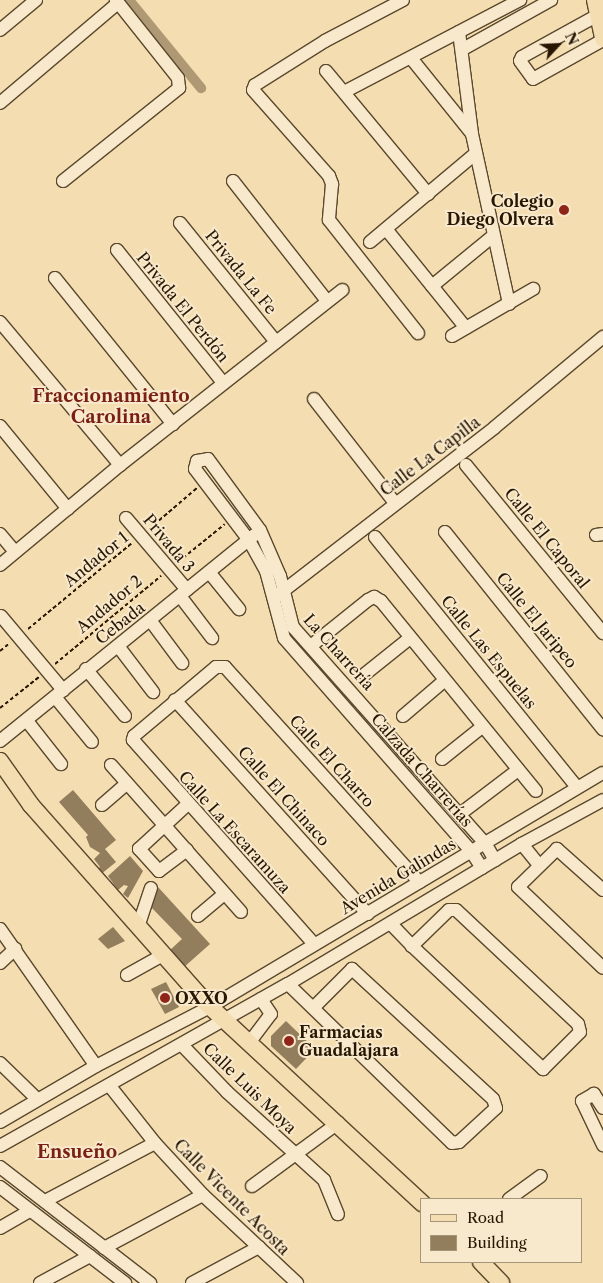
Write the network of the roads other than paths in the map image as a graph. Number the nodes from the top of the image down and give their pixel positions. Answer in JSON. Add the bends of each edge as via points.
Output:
{"nodes":[{"id":1,"x":403,"y":0,"type":"edge"},
{"id":2,"x":520,"y":0,"type":"edge"},
{"id":3,"x":551,"y":0,"type":"edge"},
{"id":4,"x":32,"y":1,"type":"edge"},
{"id":5,"x":117,"y":2,"type":"edge"},
{"id":6,"x":596,"y":7,"type":"edge"},
{"id":7,"x":0,"y":30,"type":"edge"},
{"id":8,"x":459,"y":32,"type":"junction"},
{"id":9,"x":603,"y":40,"type":"edge"},
{"id":10,"x":462,"y":48,"type":"junction"},
{"id":11,"x":411,"y":58,"type":"junction"},
{"id":12,"x":326,"y":71,"type":"dead end"},
{"id":13,"x":344,"y":92,"type":"junction"},
{"id":14,"x":0,"y":103,"type":"edge"},
{"id":15,"x":472,"y":134,"type":"junction"},
{"id":16,"x":476,"y":152,"type":"junction"},
{"id":17,"x":63,"y":181,"type":"dead end"},
{"id":18,"x":233,"y":181,"type":"dead end"},
{"id":19,"x":428,"y":194,"type":"junction"},
{"id":20,"x":180,"y":223,"type":"dead end"},
{"id":21,"x":386,"y":229,"type":"junction"},
{"id":22,"x":493,"y":236,"type":"junction"},
{"id":23,"x":370,"y":242,"type":"dead end"},
{"id":24,"x":117,"y":250,"type":"dead end"},
{"id":25,"x":55,"y":278,"type":"dead end"},
{"id":26,"x":432,"y":286,"type":"junction"},
{"id":27,"x":533,"y":289,"type":"dead end"},
{"id":28,"x":342,"y":290,"type":"dead end"},
{"id":29,"x":327,"y":300,"type":"junction"},
{"id":30,"x":509,"y":304,"type":"junction"},
{"id":31,"x":0,"y":322,"type":"edge"},
{"id":32,"x":466,"y":328,"type":"junction"},
{"id":33,"x":418,"y":333,"type":"dead end"},
{"id":34,"x":452,"y":336,"type":"dead end"},
{"id":35,"x":603,"y":337,"type":"edge"},
{"id":36,"x":276,"y":342,"type":"junction"},
{"id":37,"x":223,"y":383,"type":"junction"},
{"id":38,"x":314,"y":400,"type":"dead end"},
{"id":39,"x":173,"y":424,"type":"junction"},
{"id":40,"x":0,"y":426,"type":"edge"},
{"id":41,"x":120,"y":465,"type":"junction"},
{"id":42,"x":466,"y":465,"type":"dead end"},
{"id":43,"x":395,"y":503,"type":"junction"},
{"id":44,"x":68,"y":509,"type":"junction"},
{"id":45,"x":126,"y":518,"type":"dead end"},
{"id":46,"x":260,"y":530,"type":"junction"},
{"id":47,"x":445,"y":532,"type":"dead end"},
{"id":48,"x":0,"y":534,"type":"edge"},
{"id":49,"x":375,"y":538,"type":"dead end"},
{"id":50,"x":248,"y":539,"type":"junction"},
{"id":51,"x":15,"y":552,"type":"junction"},
{"id":52,"x":0,"y":565,"type":"edge"},
{"id":53,"x":210,"y":572,"type":"junction"},
{"id":54,"x":184,"y":593,"type":"junction"},
{"id":55,"x":279,"y":594,"type":"junction"},
{"id":56,"x":239,"y":609,"type":"dead end"},
{"id":57,"x":1,"y":616,"type":"dead end"},
{"id":58,"x":150,"y":620,"type":"junction"},
{"id":59,"x":603,"y":633,"type":"edge"},
{"id":60,"x":212,"y":638,"type":"dead end"},
{"id":61,"x":410,"y":638,"type":"junction"},
{"id":62,"x":312,"y":645,"type":"junction"},
{"id":63,"x":118,"y":646,"type":"junction"},
{"id":64,"x":182,"y":663,"type":"dead end"},
{"id":65,"x":86,"y":669,"type":"junction"},
{"id":66,"x":365,"y":674,"type":"dead end"},
{"id":67,"x":445,"y":680,"type":"junction"},
{"id":68,"x":153,"y":692,"type":"dead end"},
{"id":69,"x":59,"y":694,"type":"junction"},
{"id":70,"x":175,"y":700,"type":"junction"},
{"id":71,"x":125,"y":716,"type":"dead end"},
{"id":72,"x":403,"y":716,"type":"dead end"},
{"id":73,"x":27,"y":721,"type":"junction"},
{"id":74,"x":482,"y":727,"type":"junction"},
{"id":75,"x":603,"y":729,"type":"edge"},
{"id":76,"x":0,"y":741,"type":"edge"},
{"id":77,"x":92,"y":742,"type":"dead end"},
{"id":78,"x":442,"y":759,"type":"dead end"},
{"id":79,"x":0,"y":761,"type":"edge"},
{"id":80,"x":62,"y":764,"type":"dead end"},
{"id":81,"x":111,"y":765,"type":"dead end"},
{"id":82,"x":518,"y":770,"type":"junction"},
{"id":83,"x":603,"y":773,"type":"edge"},
{"id":84,"x":128,"y":783,"type":"junction"},
{"id":85,"x":577,"y":787,"type":"junction"},
{"id":86,"x":536,"y":791,"type":"dead end"},
{"id":87,"x":188,"y":804,"type":"junction"},
{"id":88,"x":102,"y":805,"type":"dead end"},
{"id":89,"x":601,"y":805,"type":"edge"},
{"id":90,"x":460,"y":814,"type":"junction"},
{"id":91,"x":166,"y":826,"type":"junction"},
{"id":92,"x":485,"y":843,"type":"junction"},
{"id":93,"x":522,"y":844,"type":"junction"},
{"id":94,"x":187,"y":850,"type":"junction"},
{"id":95,"x":471,"y":851,"type":"junction"},
{"id":96,"x":495,"y":860,"type":"junction"},
{"id":97,"x":540,"y":865,"type":"junction"},
{"id":98,"x":482,"y":868,"type":"junction"},
{"id":99,"x":419,"y":882,"type":"junction"},
{"id":100,"x":151,"y":888,"type":"dead end"},
{"id":101,"x":603,"y":890,"type":"edge"},
{"id":102,"x":224,"y":894,"type":"junction"},
{"id":103,"x":424,"y":904,"type":"junction"},
{"id":104,"x":241,"y":912,"type":"dead end"},
{"id":105,"x":368,"y":914,"type":"junction"},
{"id":106,"x":198,"y":916,"type":"dead end"},
{"id":107,"x":438,"y":921,"type":"junction"},
{"id":108,"x":391,"y":924,"type":"junction"},
{"id":109,"x":138,"y":927,"type":"junction"},
{"id":110,"x":0,"y":929,"type":"edge"},
{"id":111,"x":314,"y":944,"type":"junction"},
{"id":112,"x":412,"y":946,"type":"junction"},
{"id":113,"x":15,"y":949,"type":"junction"},
{"id":114,"x":163,"y":955,"type":"junction"},
{"id":115,"x":0,"y":963,"type":"edge"},
{"id":116,"x":319,"y":966,"type":"junction"},
{"id":117,"x":603,"y":968,"type":"edge"},
{"id":118,"x":127,"y":975,"type":"dead end"},
{"id":119,"x":288,"y":984,"type":"junction"},
{"id":120,"x":335,"y":984,"type":"junction"},
{"id":121,"x":261,"y":1000,"type":"junction"},
{"id":122,"x":210,"y":1007,"type":"junction"},
{"id":123,"x":313,"y":1008,"type":"junction"},
{"id":124,"x":223,"y":1020,"type":"junction"},
{"id":125,"x":249,"y":1043,"type":"junction"},
{"id":126,"x":182,"y":1045,"type":"junction"},
{"id":127,"x":0,"y":1063,"type":"edge"},
{"id":128,"x":96,"y":1066,"type":"junction"},
{"id":129,"x":110,"y":1085,"type":"junction"},
{"id":130,"x":37,"y":1099,"type":"junction"},
{"id":131,"x":603,"y":1108,"type":"edge"},
{"id":132,"x":0,"y":1122,"type":"edge"},
{"id":133,"x":338,"y":1122,"type":"junction"},
{"id":134,"x":155,"y":1143,"type":"junction"},
{"id":135,"x":603,"y":1145,"type":"edge"},
{"id":136,"x":0,"y":1146,"type":"edge"},
{"id":137,"x":296,"y":1154,"type":"junction"},
{"id":138,"x":0,"y":1167,"type":"edge"},
{"id":139,"x":541,"y":1176,"type":"dead end"},
{"id":140,"x":252,"y":1186,"type":"dead end"},
{"id":141,"x":0,"y":1187,"type":"edge"},
{"id":142,"x":203,"y":1195,"type":"junction"},
{"id":143,"x":510,"y":1198,"type":"edge"},
{"id":144,"x":45,"y":1201,"type":"junction"},
{"id":145,"x":420,"y":1201,"type":"edge"},
{"id":146,"x":30,"y":1211,"type":"junction"},
{"id":147,"x":338,"y":1214,"type":"dead end"},
{"id":148,"x":0,"y":1228,"type":"edge"},
{"id":149,"x":258,"y":1247,"type":"junction"},
{"id":150,"x":104,"y":1248,"type":"junction"},
{"id":151,"x":90,"y":1256,"type":"junction"},
{"id":152,"x":481,"y":1263,"type":"edge"},
{"id":153,"x":40,"y":1283,"type":"edge"},
{"id":154,"x":125,"y":1283,"type":"edge"},
{"id":155,"x":150,"y":1283,"type":"edge"},
{"id":156,"x":192,"y":1283,"type":"edge"},
{"id":157,"x":297,"y":1283,"type":"edge"},
{"id":158,"x":501,"y":1283,"type":"edge"}],
"edges":[{"from":1,"to":33,"type":"street","via":[[325,41],[253,90],[329,176],[332,184],[329,220]]},
{"from":2,"to":8,"type":"street"},
{"from":3,"to":10,"type":"street"},
{"from":4,"to":7,"type":"street"},
{"from":5,"to":14,"type":"street"},
{"from":5,"to":17,"type":"street","via":[[178,78],[179,88]]},
{"from":6,"to":9,"type":"main road"},
{"from":6,"to":9,"type":"street","via":[[520,61],[533,79]]},
{"from":8,"to":10,"type":"street"},
{"from":8,"to":11,"type":"street"},
{"from":10,"to":15,"type":"street"},
{"from":11,"to":13,"type":"street"},
{"from":11,"to":15,"type":"street"},
{"from":12,"to":13,"type":"street"},
{"from":13,"to":19,"type":"street"},
{"from":15,"to":16,"type":"street"},
{"from":16,"to":19,"type":"street"},
{"from":16,"to":22,"type":"street"},
{"from":18,"to":29,"type":"street"},
{"from":19,"to":21,"type":"street"},
{"from":20,"to":36,"type":"street","name":"Privada La Fe"},
{"from":21,"to":23,"type":"street"},
{"from":21,"to":26,"type":"street"},
{"from":22,"to":26,"type":"street"},
{"from":22,"to":30,"type":"street"},
{"from":24,"to":37,"type":"street","name":"Privada El Perdón"},
{"from":25,"to":39,"type":"street"},
{"from":26,"to":32,"type":"street"},
{"from":27,"to":30,"type":"street"},
{"from":28,"to":29,"type":"street"},
{"from":29,"to":36,"type":"street"},
{"from":30,"to":32,"type":"street"},
{"from":31,"to":41,"type":"street"},
{"from":32,"to":34,"type":"street"},
{"from":35,"to":43,"type":"street","name":"Calle La Capilla"},
{"from":36,"to":37,"type":"street"},
{"from":37,"to":39,"type":"street"},
{"from":38,"to":43,"type":"street"},
{"from":39,"to":41,"type":"street"},
{"from":40,"to":44,"type":"street"},
{"from":41,"to":44,"type":"street"},
{"from":42,"to":59,"type":"street","name":"Calle El Caporal"},
{"from":43,"to":55,"type":"street","name":"Calle La Capilla"},
{"from":44,"to":51,"type":"street"},
{"from":45,"to":54,"type":"street","name":"Privada 3","via":[[169,569]]},
{"from":46,"to":50,"type":"street","name":"Cebada"},
{"from":46,"to":50,"type":"street","name":"La Charrería","via":[[208,459],[197,461],[195,467],[204,482]]},
{"from":46,"to":55,"type":"street","name":"La Charrería"},
{"from":47,"to":75,"type":"street","name":"Calle El Jaripeo"},
{"from":48,"to":51,"type":"street"},
{"from":49,"to":85,"type":"street","name":"Calle Las Espuelas"},
{"from":50,"to":53,"type":"street","name":"Cebada"},
{"from":50,"to":55,"type":"street","name":"La Charrería"},
{"from":51,"to":52,"type":"street"},
{"from":53,"to":54,"type":"street","name":"Cebada"},
{"from":53,"to":56,"type":"street"},
{"from":54,"to":58,"type":"street","name":"Cebada"},
{"from":54,"to":60,"type":"street","name":"Privada 3"},
{"from":55,"to":62,"type":"street","name":"La Charrería","via":[[290,622]]},
{"from":55,"to":95,"type":"street","name":"Calzada Charrerías","via":[[284,638]]},
{"from":57,"to":69,"type":"street","via":[[47,670]]},
{"from":58,"to":63,"type":"street","name":"Cebada"},
{"from":58,"to":64,"type":"street"},
{"from":61,"to":62,"type":"street","via":[[374,597]]},
{"from":61,"to":66,"type":"street"},
{"from":61,"to":67,"type":"street"},
{"from":62,"to":90,"type":"street","name":"La Charrería"},
{"from":63,"to":65,"type":"street","name":"Cebada"},
{"from":63,"to":68,"type":"street"},
{"from":65,"to":69,"type":"street","name":"Cebada"},
{"from":65,"to":71,"type":"street"},
{"from":67,"to":72,"type":"street"},
{"from":67,"to":74,"type":"street"},
{"from":69,"to":73,"type":"street","name":"Cebada"},
{"from":69,"to":77,"type":"street"},
{"from":70,"to":87,"type":"street","name":"Calle La Escaramuza","via":[[133,740]]},
{"from":70,"to":99,"type":"street","name":"Calle El Charro","via":[[220,664]]},
{"from":70,"to":105,"type":"street","name":"Calle El Chinaco"},
{"from":73,"to":76,"type":"street","name":"Cebada"},
{"from":73,"to":80,"type":"street"},
{"from":74,"to":78,"type":"street"},
{"from":74,"to":82,"type":"street"},
{"from":79,"to":109,"type":"main road","via":[[31,805]]},
{"from":81,"to":84,"type":"street"},
{"from":82,"to":86,"type":"street"},
{"from":82,"to":90,"type":"street"},
{"from":83,"to":85,"type":"street","name":"Avenida Galindas"},
{"from":84,"to":88,"type":"street"},
{"from":84,"to":91,"type":"street"},
{"from":85,"to":92,"type":"street","name":"Avenida Galindas"},
{"from":87,"to":91,"type":"street"},
{"from":87,"to":111,"type":"street","name":"Calle La Escaramuza"},
{"from":89,"to":93,"type":"street"},
{"from":90,"to":92,"type":"street","name":"La Charrería"},
{"from":91,"to":94,"type":"street"},
{"from":91,"to":94,"type":"street","via":[[140,849],[156,871],[162,871]]},
{"from":92,"to":95,"type":"street","name":"Avenida Galindas"},
{"from":92,"to":96,"type":"street","name":"La Charrería"},
{"from":93,"to":96,"type":"street"},
{"from":93,"to":97,"type":"street"},
{"from":94,"to":102,"type":"street"},
{"from":95,"to":98,"type":"street","name":"Calzada Charrerías"},
{"from":95,"to":99,"type":"street","name":"Avenida Galindas"},
{"from":96,"to":98,"type":"street"},
{"from":97,"to":101,"type":"street","via":[[553,851],[561,851]]},
{"from":97,"to":117,"type":"street","via":[[519,890]]},
{"from":98,"to":103,"type":"street"},
{"from":99,"to":105,"type":"street","name":"Avenida Galindas"},
{"from":100,"to":109,"type":"street"},
{"from":102,"to":104,"type":"street"},
{"from":102,"to":106,"type":"street"},
{"from":103,"to":107,"type":"street"},
{"from":103,"to":108,"type":"street"},
{"from":105,"to":111,"type":"street","name":"Avenida Galindas"},
{"from":107,"to":112,"type":"street"},
{"from":107,"to":112,"type":"street","via":[[449,910],[456,910],[578,1024],[580,1032],[548,1067],[538,1066]]},
{"from":108,"to":112,"type":"street"},
{"from":108,"to":116,"type":"street"},
{"from":109,"to":114,"type":"main road"},
{"from":110,"to":113,"type":"street"},
{"from":111,"to":122,"type":"street","name":"Avenida Galindas"},
{"from":113,"to":115,"type":"street"},
{"from":113,"to":128,"type":"street"},
{"from":114,"to":118,"type":"street"},
{"from":114,"to":122,"type":"main road"},
{"from":116,"to":119,"type":"street"},
{"from":116,"to":120,"type":"street"},
{"from":119,"to":121,"type":"street"},
{"from":119,"to":123,"type":"street"},
{"from":120,"to":123,"type":"street"},
{"from":120,"to":123,"type":"street","via":[[347,972],[356,972],[493,1098],[496,1108],[459,1142],[452,1143]]},
{"from":121,"to":124,"type":"street"},
{"from":121,"to":125,"type":"street","via":[[271,1014]]},
{"from":122,"to":124,"type":"main road"},
{"from":122,"to":128,"type":"street","name":"Avenida Galindas"},
{"from":124,"to":125,"type":"main road"},
{"from":124,"to":126,"type":"street"},
{"from":125,"to":133,"type":"main road"},
{"from":126,"to":129,"type":"street"},
{"from":126,"to":137,"type":"street","name":"Calle Luis Moya","via":[[227,1092]]},
{"from":127,"to":130,"type":"street"},
{"from":128,"to":130,"type":"street","name":"Avenida Galindas"},
{"from":129,"to":134,"type":"street","name":"Calle Vicente Acosta"},
{"from":129,"to":136,"type":"street"},
{"from":130,"to":132,"type":"street","name":"Avenida Galindas"},
{"from":131,"to":135,"type":"street","via":[[594,1094],[582,1101]]},
{"from":133,"to":137,"type":"street","name":"Calle Luis Moya"},
{"from":133,"to":145,"type":"main road"},
{"from":134,"to":142,"type":"street","name":"Calle Vicente Acosta"},
{"from":134,"to":144,"type":"street"},
{"from":137,"to":140,"type":"street","name":"Calle Luis Moya"},
{"from":137,"to":147,"type":"street","via":[[327,1184]]},
{"from":138,"to":144,"type":"street"},
{"from":139,"to":143,"type":"street"},
{"from":141,"to":146,"type":"street"},
{"from":142,"to":149,"type":"street","name":"Calle Vicente Acosta"},
{"from":142,"to":150,"type":"street"},
{"from":144,"to":150,"type":"street"},
{"from":146,"to":148,"type":"street"},
{"from":146,"to":151,"type":"street"},
{"from":149,"to":156,"type":"street"},
{"from":149,"to":157,"type":"street","name":"Calle Vicente Acosta"},
{"from":150,"to":155,"type":"street"},
{"from":151,"to":153,"type":"street"},
{"from":151,"to":154,"type":"street"},
{"from":152,"to":158,"type":"main road"}]}
